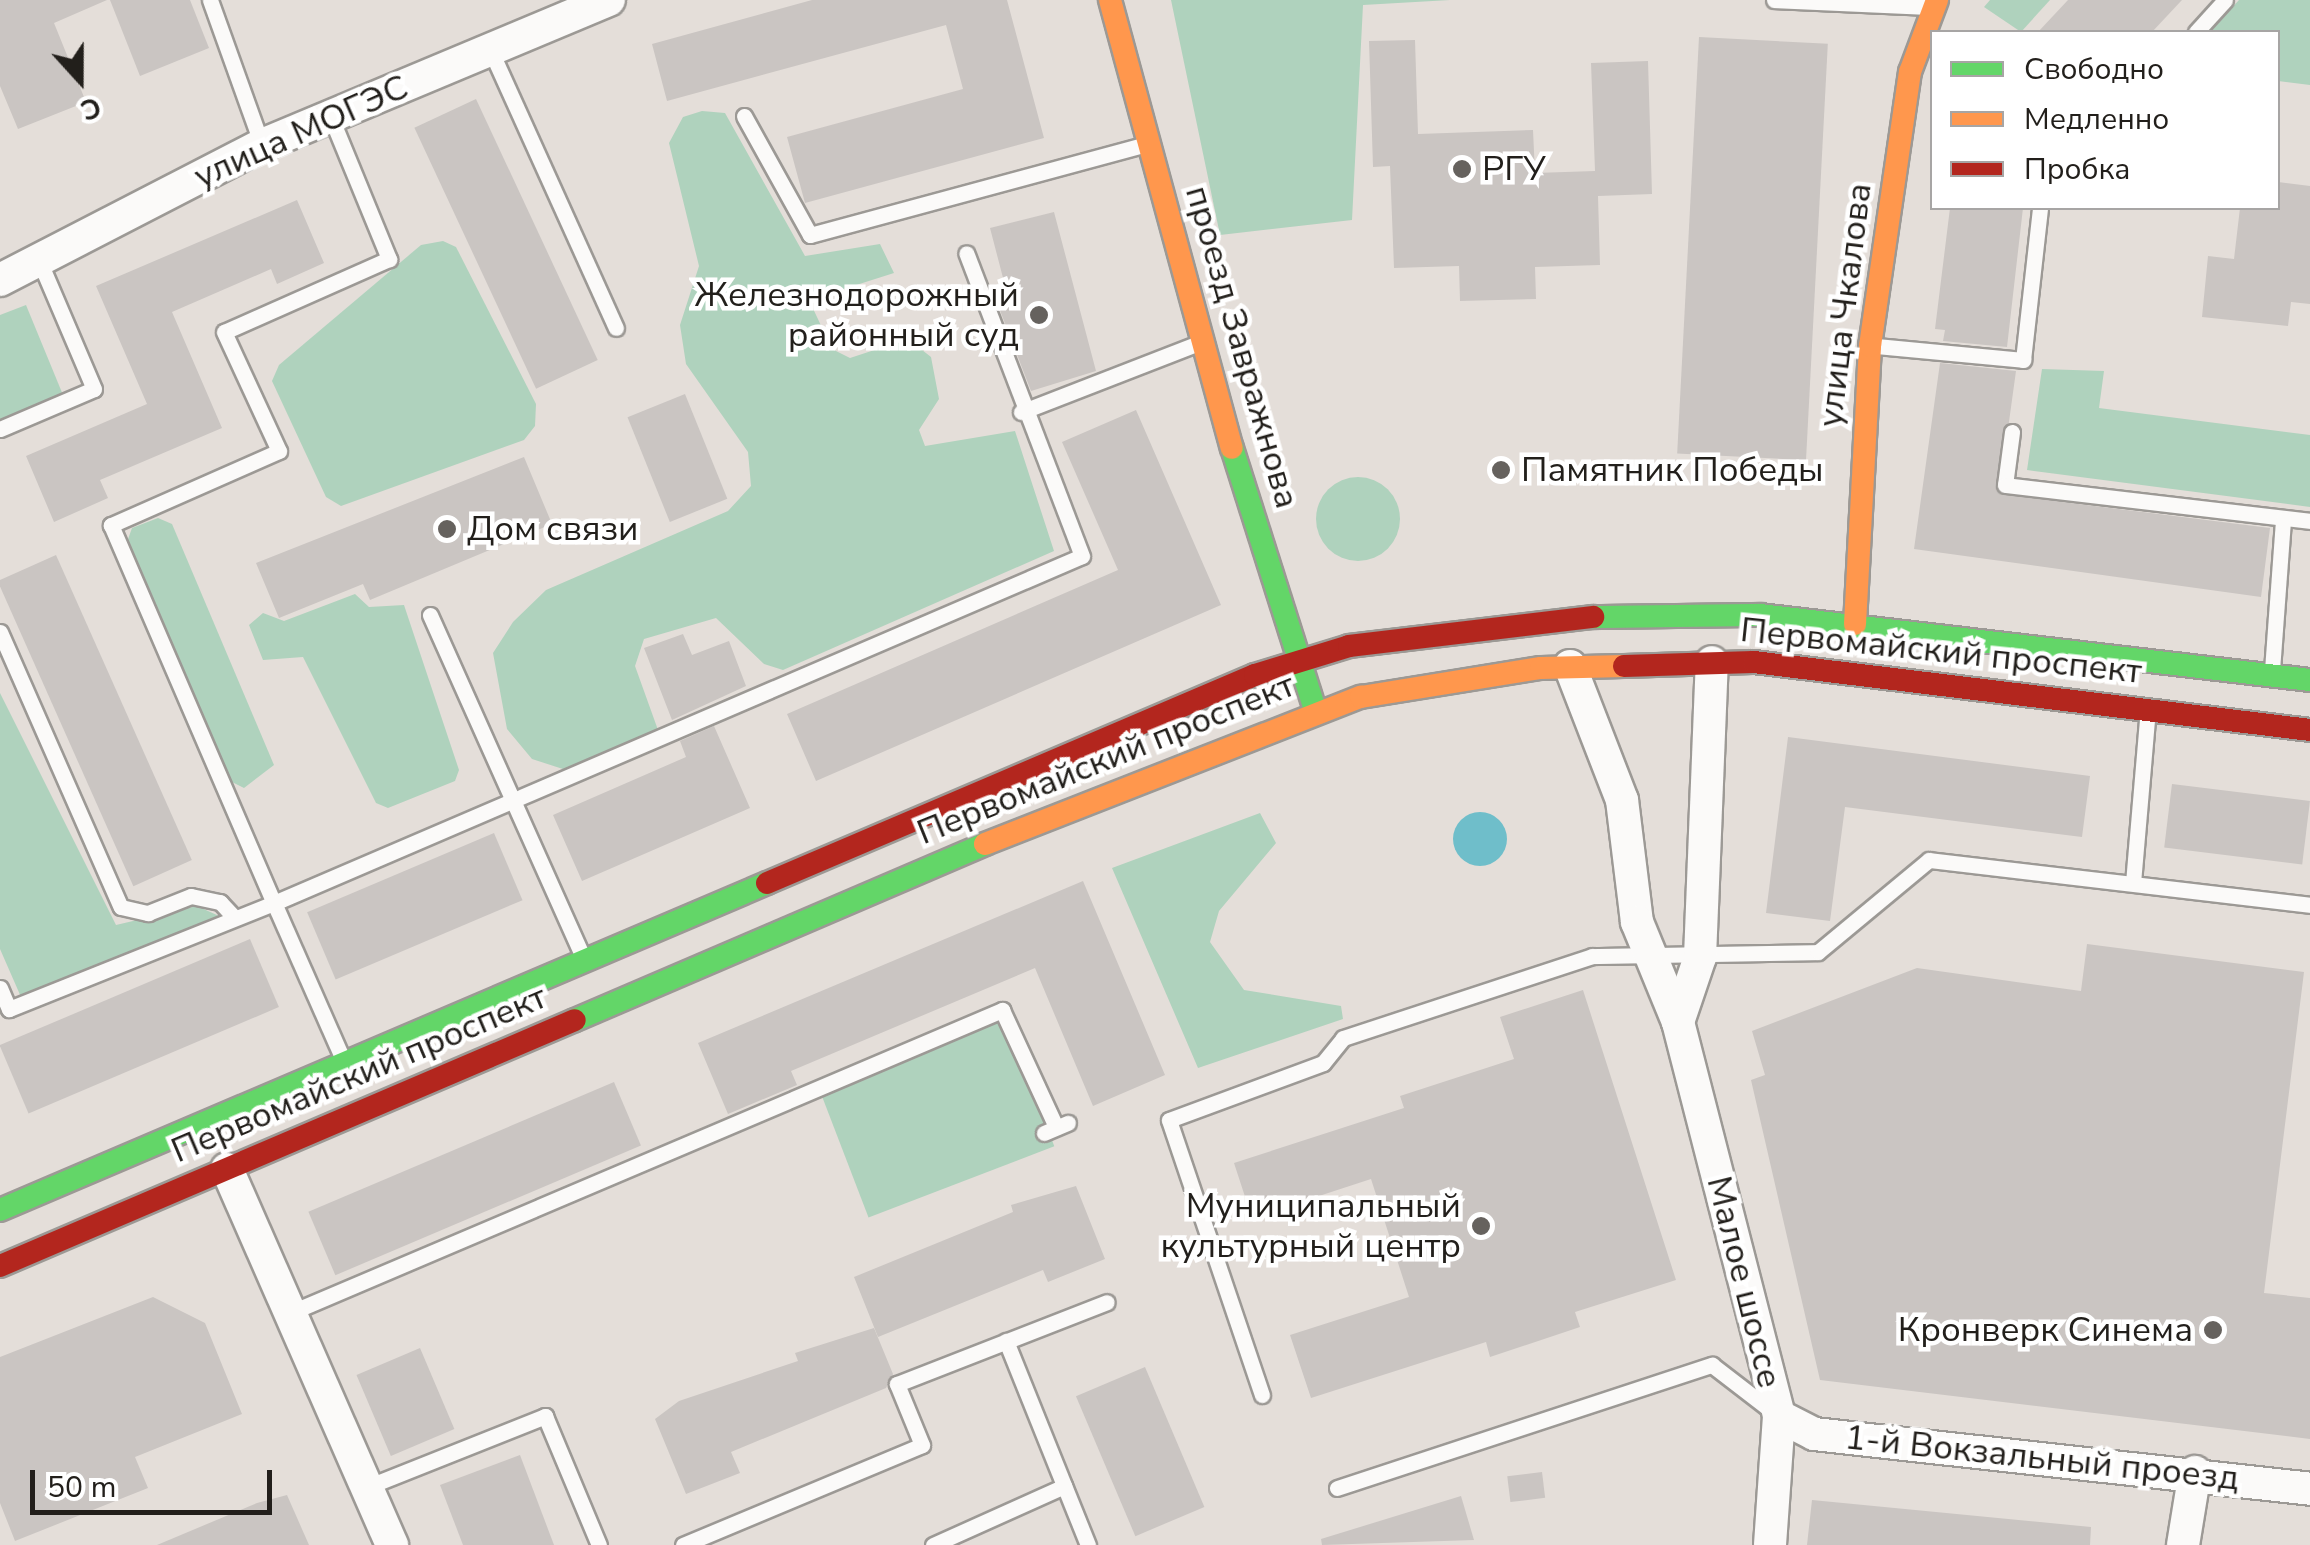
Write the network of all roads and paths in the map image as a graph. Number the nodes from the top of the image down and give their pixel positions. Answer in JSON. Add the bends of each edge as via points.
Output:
{"nodes":[{"id":1,"x":210,"y":0,"type":"edge"},
{"id":2,"x":609,"y":0,"type":"edge"},
{"id":3,"x":1110,"y":0,"type":"edge"},
{"id":4,"x":1774,"y":0,"type":"edge"},
{"id":5,"x":2225,"y":0,"type":"edge"},
{"id":6,"x":1934,"y":4,"type":"edge"},
{"id":7,"x":2198,"y":30,"type":"edge"},
{"id":8,"x":490,"y":48,"type":"junction"},
{"id":9,"x":330,"y":115,"type":"junction"},
{"id":10,"x":744,"y":116,"type":"dead end"},
{"id":11,"x":262,"y":144,"type":"junction"},
{"id":12,"x":1148,"y":144,"type":"junction"},
{"id":13,"x":2040,"y":210,"type":"edge"},
{"id":14,"x":966,"y":253,"type":"dead end"},
{"id":15,"x":39,"y":260,"type":"junction"},
{"id":16,"x":0,"y":280,"type":"edge"},
{"id":17,"x":616,"y":328,"type":"dead end"},
{"id":18,"x":1199,"y":342,"type":"junction"},
{"id":19,"x":1870,"y":346,"type":"junction"},
{"id":20,"x":1020,"y":412,"type":"junction"},
{"id":21,"x":0,"y":429,"type":"edge"},
{"id":22,"x":2012,"y":432,"type":"dead end"},
{"id":23,"x":2283,"y":519,"type":"junction"},
{"id":24,"x":2310,"y":521,"type":"edge"},
{"id":25,"x":430,"y":615,"type":"dead end"},
{"id":26,"x":1855,"y":624,"type":"junction"},
{"id":27,"x":0,"y":632,"type":"edge"},
{"id":28,"x":1299,"y":659,"type":"junction"},
{"id":29,"x":1712,"y":662,"type":"junction"},
{"id":30,"x":1570,"y":666,"type":"junction"},
{"id":31,"x":2271,"y":676,"type":"junction"},
{"id":32,"x":2310,"y":680,"type":"edge"},
{"id":33,"x":1315,"y":710,"type":"junction"},
{"id":34,"x":2148,"y":710,"type":"junction"},
{"id":35,"x":2310,"y":730,"type":"edge"},
{"id":36,"x":514,"y":802,"type":"junction"},
{"id":37,"x":2132,"y":883,"type":"junction"},
{"id":38,"x":274,"y":902,"type":"junction"},
{"id":39,"x":2310,"y":905,"type":"edge"},
{"id":40,"x":234,"y":917,"type":"junction"},
{"id":41,"x":1700,"y":956,"type":"junction"},
{"id":42,"x":1655,"y":958,"type":"junction"},
{"id":43,"x":584,"y":961,"type":"junction"},
{"id":44,"x":0,"y":988,"type":"edge"},
{"id":45,"x":1678,"y":1022,"type":"junction"},
{"id":46,"x":344,"y":1063,"type":"junction"},
{"id":47,"x":1056,"y":1127,"type":"dead end"},
{"id":48,"x":227,"y":1169,"type":"junction"},
{"id":49,"x":0,"y":1210,"type":"edge"},
{"id":50,"x":0,"y":1266,"type":"edge"},
{"id":51,"x":1107,"y":1302,"type":"dead end"},
{"id":52,"x":292,"y":1312,"type":"junction"},
{"id":53,"x":1006,"y":1341,"type":"junction"},
{"id":54,"x":1262,"y":1396,"type":"dead end"},
{"id":55,"x":1778,"y":1416,"type":"junction"},
{"id":56,"x":2195,"y":1472,"type":"junction"},
{"id":57,"x":1064,"y":1486,"type":"junction"},
{"id":58,"x":367,"y":1487,"type":"junction"},
{"id":59,"x":1337,"y":1488,"type":"dead end"},
{"id":60,"x":2310,"y":1489,"type":"edge"},
{"id":61,"x":392,"y":1545,"type":"edge"},
{"id":62,"x":599,"y":1545,"type":"edge"},
{"id":63,"x":683,"y":1545,"type":"edge"},
{"id":64,"x":933,"y":1545,"type":"edge"},
{"id":65,"x":1088,"y":1545,"type":"edge"},
{"id":66,"x":1770,"y":1545,"type":"edge"},
{"id":67,"x":2184,"y":1545,"type":"edge"}],
"edges":[{"from":1,"to":11,"type":"lane"},
{"from":2,"to":8,"type":"street","name":"улица МОГЭС"},
{"from":3,"to":12,"type":"main road","name":"проезд Завражнова"},
{"from":4,"to":6,"type":"lane"},
{"from":5,"to":7,"type":"lane"},
{"from":6,"to":19,"type":"main road","name":"улица Чкалова","via":[[1910,72]]},
{"from":8,"to":9,"type":"street","name":"улица МОГЭС"},
{"from":8,"to":17,"type":"lane"},
{"from":9,"to":11,"type":"street","name":"улица МОГЭС"},
{"from":9,"to":38,"type":"lane","via":[[390,259],[224,332],[280,451],[111,525]]},
{"from":10,"to":12,"type":"lane","via":[[810,235]]},
{"from":11,"to":15,"type":"street","name":"улица МОГЭС"},
{"from":12,"to":18,"type":"main road","name":"проезд Завражнова"},
{"from":13,"to":19,"type":"lane","via":[[2022,360]]},
{"from":14,"to":20,"type":"lane"},
{"from":15,"to":16,"type":"street","name":"улица МОГЭС"},
{"from":15,"to":21,"type":"lane","via":[[94,388]]},
{"from":18,"to":20,"type":"lane"},
{"from":18,"to":28,"type":"main road","name":"проезд Завражнова"},
{"from":19,"to":26,"type":"main road","name":"улица Чкалова"},
{"from":20,"to":36,"type":"lane","via":[[1082,556]]},
{"from":22,"to":23,"type":"lane","via":[[2005,485]]},
{"from":23,"to":24,"type":"lane"},
{"from":23,"to":31,"type":"lane"},
{"from":25,"to":36,"type":"lane"},
{"from":26,"to":28,"type":"main road","name":"Первомайский проспект","via":[[1668,612],[1540,617]]},
{"from":26,"to":31,"type":"main road","name":"Первомайский проспект"},
{"from":27,"to":40,"type":"lane","via":[[121,907],[148,913],[190,896],[220,902]]},
{"from":28,"to":33,"type":"main road","name":"проезд Завражнова"},
{"from":28,"to":43,"type":"main road","name":"Первомайский проспект"},
{"from":29,"to":30,"type":"main road","name":"Первомайский проспект"},
{"from":29,"to":34,"type":"main road","name":"Первомайский проспект"},
{"from":29,"to":41,"type":"street"},
{"from":30,"to":33,"type":"main road","name":"Первомайский проспект"},
{"from":30,"to":42,"type":"street","name":"Малое шоссе","via":[[1618,784],[1628,884]]},
{"from":31,"to":32,"type":"main road","name":"Первомайский проспект"},
{"from":33,"to":48,"type":"main road","name":"Первомайский проспект"},
{"from":34,"to":35,"type":"main road","name":"Первомайский проспект"},
{"from":34,"to":37,"type":"lane"},
{"from":36,"to":38,"type":"lane"},
{"from":36,"to":43,"type":"lane"},
{"from":37,"to":39,"type":"lane"},
{"from":37,"to":41,"type":"lane","via":[[1928,860],[1818,952]]},
{"from":38,"to":40,"type":"lane"},
{"from":38,"to":46,"type":"lane"},
{"from":40,"to":44,"type":"lane","via":[[9,1009]]},
{"from":41,"to":42,"type":"lane"},
{"from":41,"to":45,"type":"street"},
{"from":42,"to":45,"type":"street","name":"Малое шоссе"},
{"from":42,"to":54,"type":"lane","via":[[1592,956],[1361,1032],[1324,1063],[1169,1120]]},
{"from":43,"to":46,"type":"main road","name":"Первомайский проспект"},
{"from":45,"to":55,"type":"street","name":"Малое шоссе"},
{"from":46,"to":49,"type":"main road","name":"Первомайский проспект"},
{"from":47,"to":52,"type":"lane","via":[[1002,1010]]},
{"from":48,"to":50,"type":"main road","name":"Первомайский проспект"},
{"from":48,"to":52,"type":"street"},
{"from":51,"to":53,"type":"lane"},
{"from":52,"to":58,"type":"street"},
{"from":53,"to":57,"type":"lane"},
{"from":53,"to":63,"type":"lane","via":[[897,1384],[922,1445]]},
{"from":55,"to":56,"type":"street","name":"1-й Вокзальный проезд","via":[[1814,1434]]},
{"from":55,"to":59,"type":"lane","via":[[1712,1365]]},
{"from":55,"to":66,"type":"street","name":"Малое шоссе"},
{"from":56,"to":60,"type":"street","name":"1-й Вокзальный проезд"},
{"from":56,"to":67,"type":"street"},
{"from":57,"to":64,"type":"lane"},
{"from":57,"to":65,"type":"lane"},
{"from":58,"to":61,"type":"street"},
{"from":58,"to":62,"type":"lane","via":[[545,1416]]}]}
